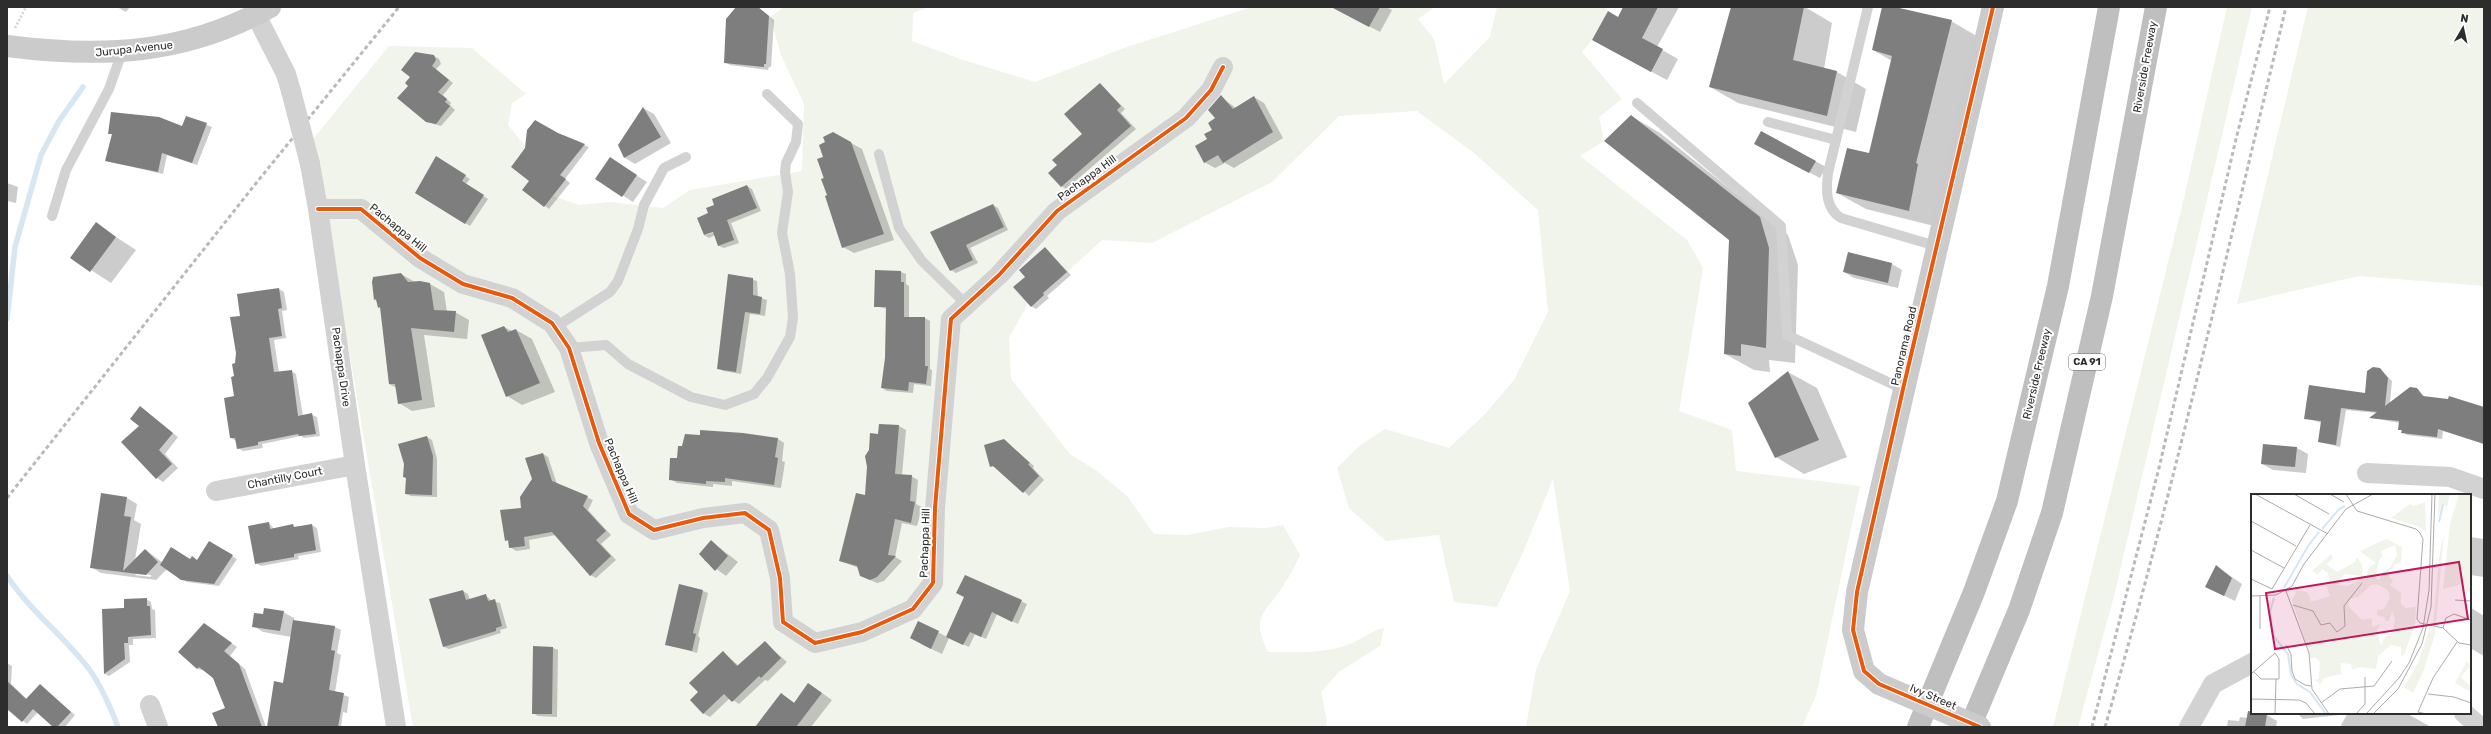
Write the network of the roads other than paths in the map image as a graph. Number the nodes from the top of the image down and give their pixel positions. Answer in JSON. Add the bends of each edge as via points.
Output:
{"nodes":[{"id":1,"x":1868,"y":7,"type":"edge"},
{"id":2,"x":1993,"y":7,"type":"edge"},
{"id":3,"x":2109,"y":7,"type":"edge"},
{"id":4,"x":2156,"y":7,"type":"edge"},
{"id":5,"x":263,"y":11,"type":"edge"},
{"id":6,"x":7,"y":46,"type":"edge"},
{"id":7,"x":122,"y":52,"type":"junction"},
{"id":8,"x":1223,"y":67,"type":"dead end"},
{"id":9,"x":767,"y":94,"type":"dead end"},
{"id":10,"x":1637,"y":103,"type":"dead end"},
{"id":11,"x":1768,"y":122,"type":"dead end"},
{"id":12,"x":1836,"y":140,"type":"junction"},
{"id":13,"x":879,"y":154,"type":"dead end"},
{"id":14,"x":686,"y":157,"type":"dead end"},
{"id":15,"x":318,"y":209,"type":"junction"},
{"id":16,"x":52,"y":216,"type":"dead end"},
{"id":17,"x":1936,"y":246,"type":"junction"},
{"id":18,"x":967,"y":305,"type":"junction"},
{"id":19,"x":554,"y":328,"type":"junction"},
{"id":20,"x":569,"y":348,"type":"junction"},
{"id":21,"x":1903,"y":389,"type":"junction"},
{"id":22,"x":354,"y":465,"type":"junction"},
{"id":23,"x":2367,"y":473,"type":"dead end"},
{"id":24,"x":2484,"y":489,"type":"edge"},
{"id":25,"x":216,"y":491,"type":"dead end"},
{"id":26,"x":2251,"y":664,"type":"edge"},
{"id":27,"x":1879,"y":684,"type":"joint"},
{"id":28,"x":150,"y":705,"type":"dead end"},
{"id":29,"x":2465,"y":714,"type":"edge"},
{"id":30,"x":158,"y":727,"type":"edge"},
{"id":31,"x":396,"y":727,"type":"edge"},
{"id":32,"x":1918,"y":727,"type":"edge"},
{"id":33,"x":1970,"y":727,"type":"edge"},
{"id":34,"x":1980,"y":727,"type":"edge"},
{"id":35,"x":2189,"y":727,"type":"edge"},
{"id":36,"x":2480,"y":727,"type":"edge"}],
"edges":[{"from":1,"to":12,"type":"lane"},
{"from":2,"to":17,"type":"street","name":"Panorama Road"},
{"from":3,"to":32,"type":"highway","name":"Riverside Freeway","via":[[2058,286],[2007,501],[1974,592]]},
{"from":4,"to":33,"type":"highway","name":"Riverside Freeway","number":"CA 91","via":[[2102,296],[2052,513],[2019,610]]},
{"from":5,"to":7,"type":"street","name":"Jurupa Avenue","via":[[221,31],[176,44]]},
{"from":5,"to":15,"type":"street","name":"Pachappa Drive","bridge":true,"via":[[291,91],[310,164]]},
{"from":6,"to":7,"type":"street","name":"Jurupa Avenue","via":[[69,53]]},
{"from":7,"to":16,"type":"lane","via":[[109,89],[66,170]]},
{"from":8,"to":18,"type":"street","name":"Pachappa Hill","via":[[1211,90],[1186,118],[1058,211],[999,275]]},
{"from":9,"to":20,"type":"lane","via":[[798,124],[796,142],[785,168],[788,192],[782,233],[790,274],[793,318],[790,337],[767,378],[754,394],[724,404],[691,397],[628,364],[606,345]]},
{"from":10,"to":21,"type":"lane","via":[[1780,226],[1787,335]]},
{"from":11,"to":12,"type":"lane"},
{"from":12,"to":17,"type":"lane","via":[[1828,173],[1827,193],[1835,214]]},
{"from":13,"to":18,"type":"lane","via":[[898,228],[922,261]]},
{"from":14,"to":19,"type":"lane","via":[[664,168],[644,205],[638,229],[618,281],[610,292]]},
{"from":15,"to":19,"type":"street","name":"Pachappa Hill","via":[[360,209],[420,258],[463,284],[512,298],[552,323]]},
{"from":15,"to":22,"type":"street","name":"Pachappa Drive"},
{"from":17,"to":21,"type":"street","name":"Panorama Road"},
{"from":18,"to":20,"type":"street","name":"Pachappa Hill","via":[[952,319],[936,502],[933,583],[913,609],[862,632],[815,643],[783,622],[780,578],[769,530],[745,513],[703,518],[654,530],[629,514],[599,443]]},
{"from":19,"to":20,"type":"street","name":"Pachappa Hill"},
{"from":21,"to":27,"type":"street","name":"Panorama Road","via":[[1857,592],[1853,630],[1864,671]]},
{"from":22,"to":25,"type":"street","name":"Chantilly Court"},
{"from":22,"to":31,"type":"street","name":"Pachappa Drive"},
{"from":23,"to":24,"type":"street","via":[[2450,477]]},
{"from":26,"to":35,"type":"street","via":[[2213,684]]},
{"from":27,"to":34,"type":"street","name":"Ivy Street","bridge":true},
{"from":28,"to":30,"type":"street"},
{"from":29,"to":36,"type":"street"}]}
